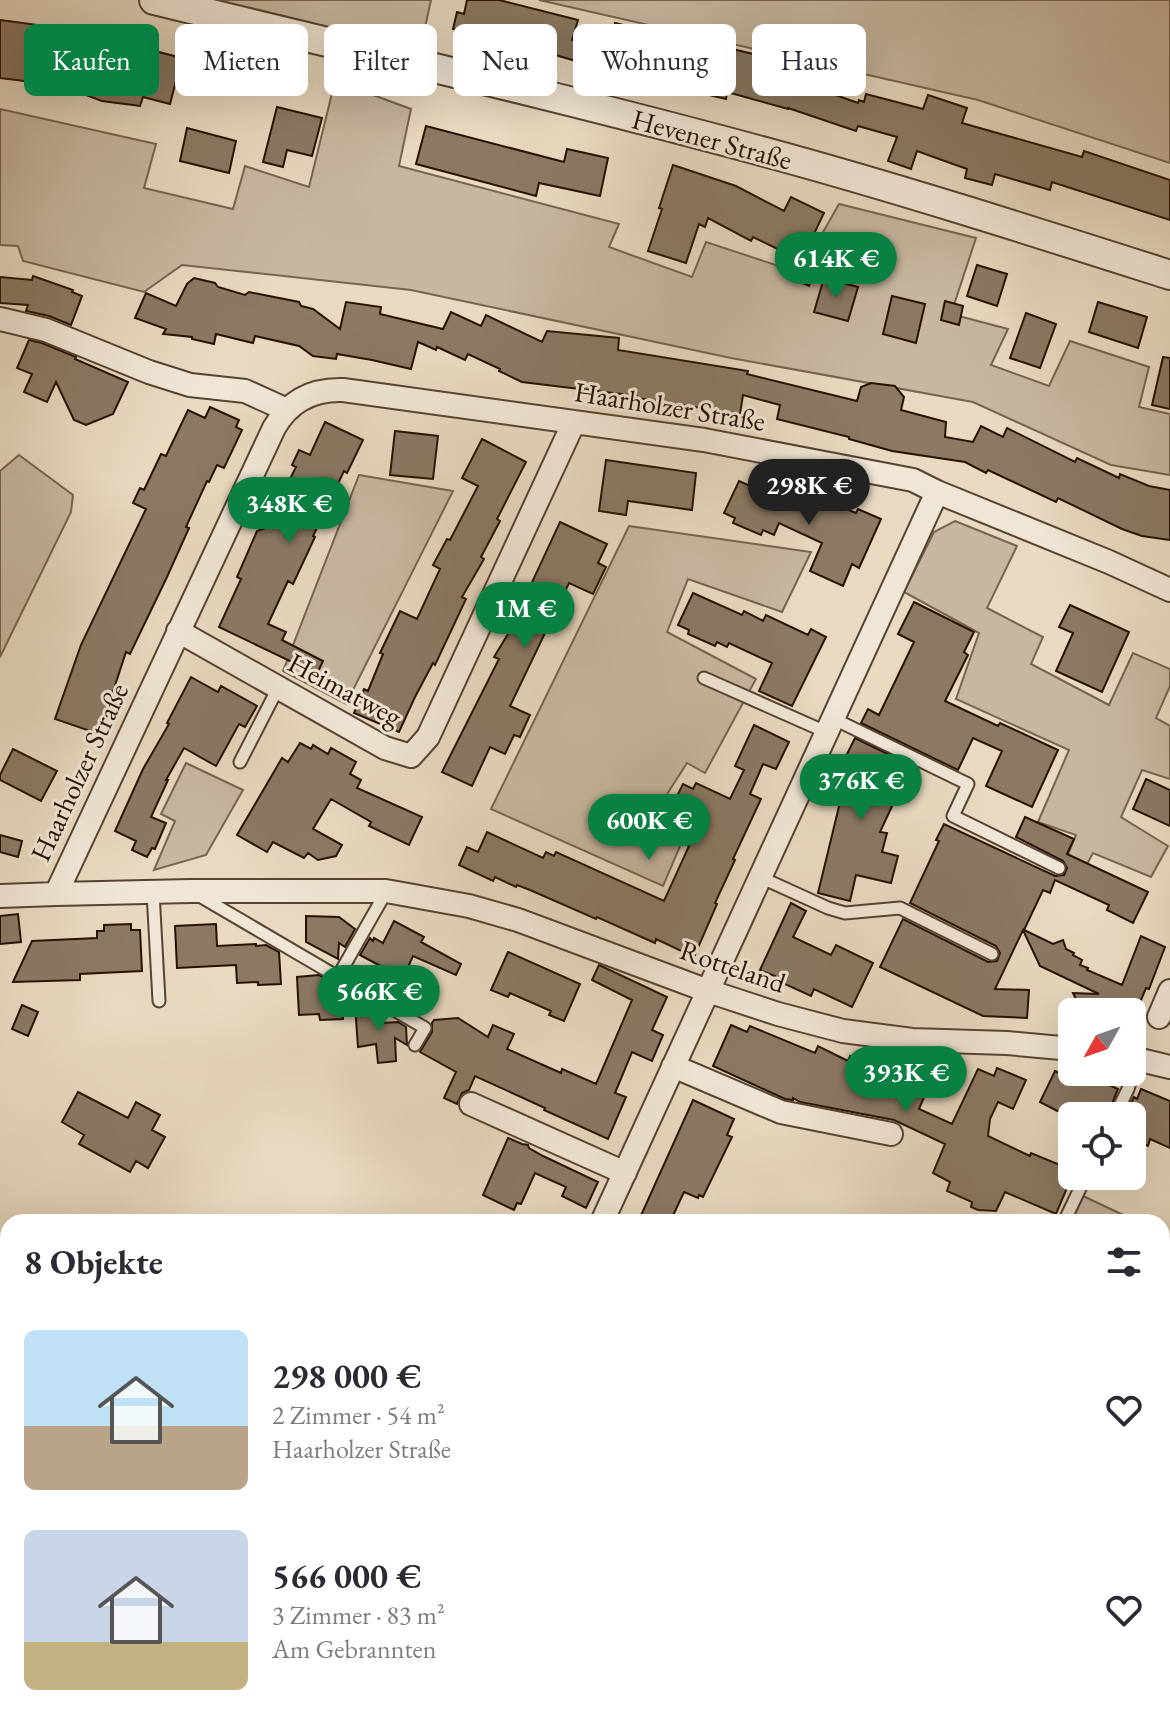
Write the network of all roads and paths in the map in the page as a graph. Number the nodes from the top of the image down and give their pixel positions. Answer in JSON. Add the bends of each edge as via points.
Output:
{"nodes":[{"id":1,"x":154,"y":0,"type":"edge"},
{"id":2,"x":1170,"y":275,"type":"edge"},
{"id":3,"x":0,"y":319,"type":"edge"},
{"id":4,"x":287,"y":410,"type":"junction"},
{"id":5,"x":574,"y":422,"type":"junction"},
{"id":6,"x":937,"y":492,"type":"junction"},
{"id":7,"x":1170,"y":590,"type":"edge"},
{"id":8,"x":178,"y":631,"type":"junction"},
{"id":9,"x":704,"y":678,"type":"dead end"},
{"id":10,"x":278,"y":688,"type":"junction"},
{"id":11,"x":829,"y":725,"type":"junction"},
{"id":12,"x":240,"y":762,"type":"dead end"},
{"id":13,"x":1059,"y":868,"type":"dead end"},
{"id":14,"x":760,"y":877,"type":"junction"},
{"id":15,"x":191,"y":891,"type":"junction"},
{"id":16,"x":386,"y":891,"type":"junction"},
{"id":17,"x":153,"y":892,"type":"junction"},
{"id":18,"x":56,"y":894,"type":"junction"},
{"id":19,"x":0,"y":896,"type":"edge"},
{"id":20,"x":992,"y":954,"type":"dead end"},
{"id":21,"x":340,"y":973,"type":"dead end"},
{"id":22,"x":708,"y":991,"type":"junction"},
{"id":23,"x":1170,"y":991,"type":"edge"},
{"id":24,"x":159,"y":1001,"type":"dead end"},
{"id":25,"x":1159,"y":1017,"type":"dead end"},
{"id":26,"x":415,"y":1045,"type":"dead end"},
{"id":27,"x":1058,"y":1048,"type":"edge"},
{"id":28,"x":1146,"y":1062,"type":"edge"},
{"id":29,"x":673,"y":1066,"type":"junction"},
{"id":30,"x":1170,"y":1067,"type":"edge"},
{"id":31,"x":471,"y":1104,"type":"dead end"},
{"id":32,"x":891,"y":1134,"type":"dead end"},
{"id":33,"x":625,"y":1173,"type":"junction"},
{"id":34,"x":1079,"y":1190,"type":"edge"},
{"id":35,"x":606,"y":1214,"type":"edge"},
{"id":36,"x":1068,"y":1214,"type":"edge"}],
"edges":[{"from":1,"to":2,"type":"street","name":"Hevener Straße","via":[[764,152]]},
{"from":3,"to":4,"type":"street","via":[[46,330],[190,385],[245,391]]},
{"from":4,"to":5,"type":"street","name":"Haarholzer Straße","via":[[313,393],[343,390]]},
{"from":4,"to":8,"type":"street","name":"Haarholzer Straße"},
{"from":5,"to":6,"type":"street","name":"Haarholzer Straße","via":[[704,440],[898,477]]},
{"from":5,"to":10,"type":"street","name":"Heimatweg","via":[[428,737],[411,756],[385,748]]},
{"from":6,"to":7,"type":"street","name":"Haarholzer Straße"},
{"from":6,"to":11,"type":"street"},
{"from":8,"to":10,"type":"street","name":"Heimatweg"},
{"from":8,"to":18,"type":"street","name":"Haarholzer Straße"},
{"from":9,"to":11,"type":"lane"},
{"from":10,"to":12,"type":"lane"},
{"from":11,"to":13,"type":"lane","via":[[968,784],[953,816]]},
{"from":11,"to":14,"type":"street"},
{"from":14,"to":20,"type":"lane","via":[[845,913],[900,908]]},
{"from":14,"to":22,"type":"street"},
{"from":15,"to":16,"type":"street","name":"Rotteland"},
{"from":15,"to":17,"type":"street","name":"Rotteland"},
{"from":15,"to":26,"type":"lane","via":[[425,1028]]},
{"from":16,"to":21,"type":"lane"},
{"from":16,"to":22,"type":"street","name":"Rotteland","via":[[518,920]]},
{"from":17,"to":18,"type":"street","name":"Rotteland"},
{"from":17,"to":24,"type":"lane"},
{"from":18,"to":19,"type":"street","name":"Haarholzer Straße"},
{"from":22,"to":27,"type":"street","name":"Rotteland","via":[[843,1031]]},
{"from":22,"to":29,"type":"street"},
{"from":23,"to":25,"type":"street"},
{"from":28,"to":30,"type":"street"},
{"from":29,"to":32,"type":"street","via":[[781,1112]]},
{"from":29,"to":33,"type":"street"},
{"from":31,"to":33,"type":"street"},
{"from":33,"to":35,"type":"street"},
{"from":34,"to":36,"type":"lane"}]}
